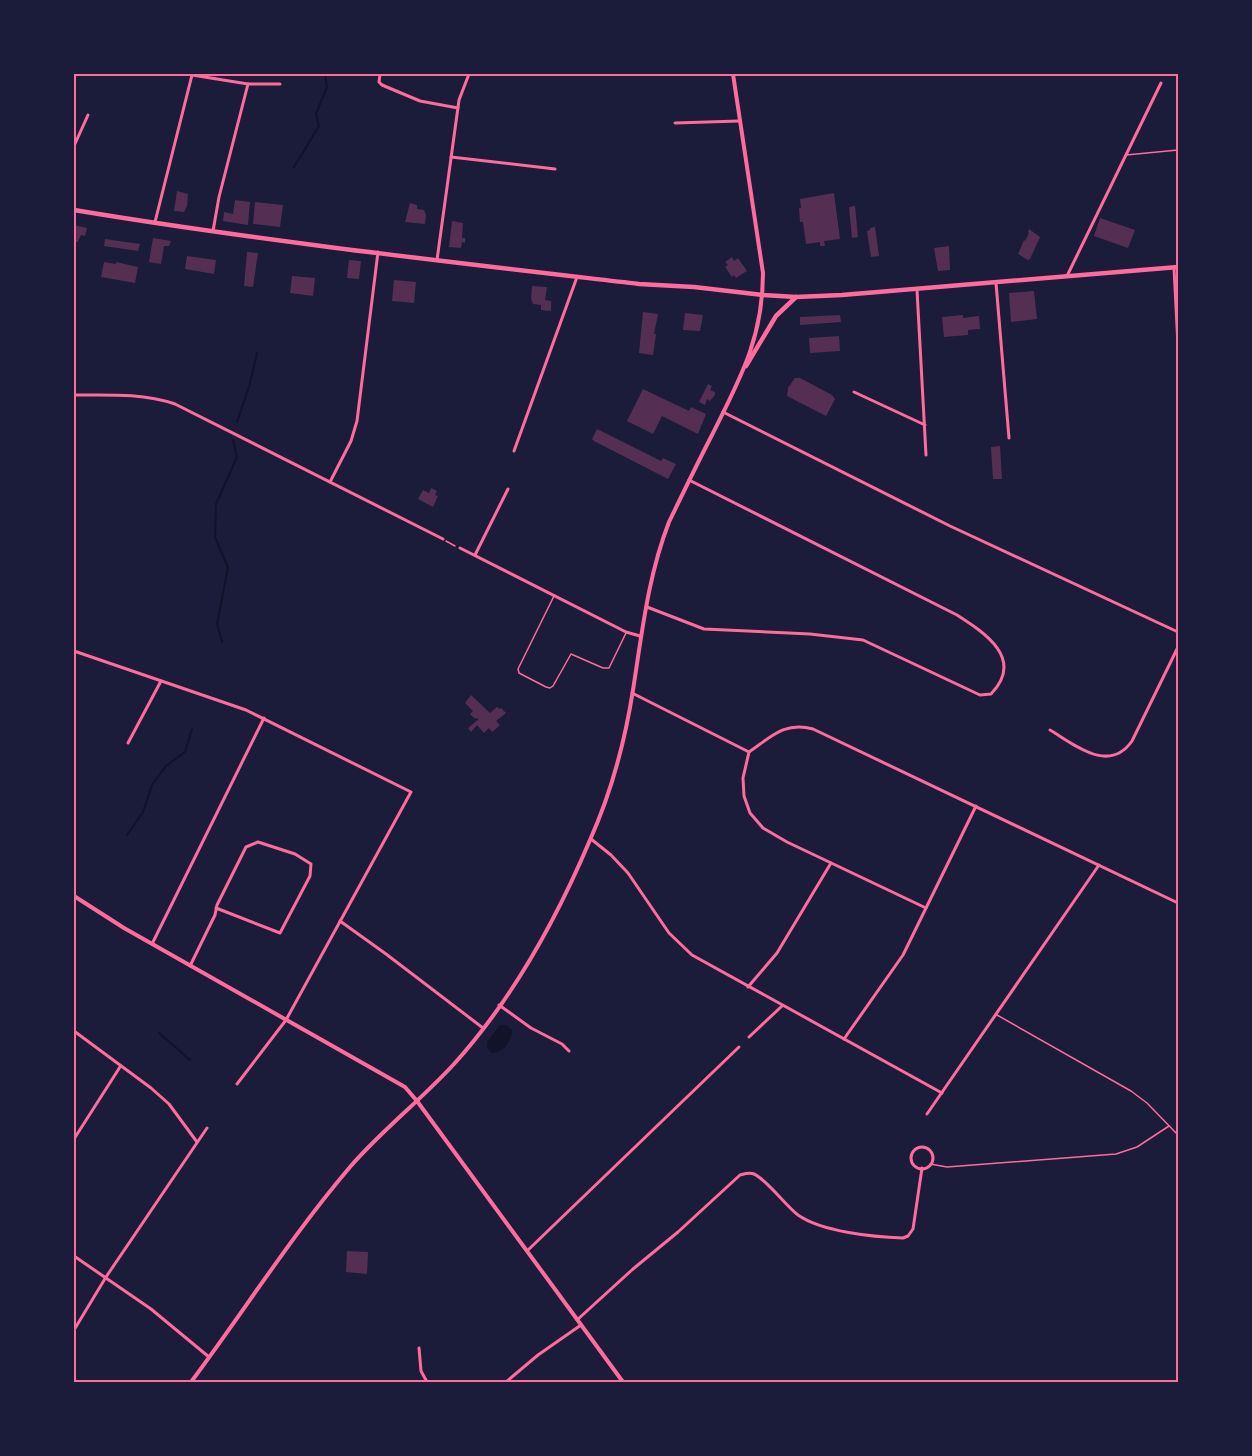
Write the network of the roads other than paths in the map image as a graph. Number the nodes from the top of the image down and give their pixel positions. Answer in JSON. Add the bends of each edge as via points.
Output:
{"nodes":[{"id":1,"x":380,"y":74,"type":"edge"},
{"id":2,"x":469,"y":74,"type":"edge"},
{"id":3,"x":733,"y":74,"type":"edge"},
{"id":4,"x":192,"y":75,"type":"edge"},
{"id":5,"x":1161,"y":83,"type":"dead end"},
{"id":6,"x":248,"y":84,"type":"junction"},
{"id":7,"x":280,"y":84,"type":"dead end"},
{"id":8,"x":458,"y":108,"type":"junction"},
{"id":9,"x":88,"y":115,"type":"dead end"},
{"id":10,"x":740,"y":121,"type":"junction"},
{"id":11,"x":675,"y":123,"type":"dead end"},
{"id":12,"x":74,"y":146,"type":"edge"},
{"id":13,"x":1179,"y":150,"type":"edge"},
{"id":14,"x":1125,"y":155,"type":"junction"},
{"id":15,"x":451,"y":157,"type":"junction"},
{"id":16,"x":555,"y":169,"type":"dead end"},
{"id":17,"x":74,"y":210,"type":"edge"},
{"id":18,"x":155,"y":224,"type":"junction"},
{"id":19,"x":212,"y":232,"type":"junction"},
{"id":20,"x":378,"y":252,"type":"junction"},
{"id":21,"x":437,"y":260,"type":"junction"},
{"id":22,"x":1176,"y":267,"type":"edge"},
{"id":23,"x":1067,"y":276,"type":"junction"},
{"id":24,"x":577,"y":277,"type":"junction"},
{"id":25,"x":996,"y":281,"type":"junction"},
{"id":26,"x":917,"y":288,"type":"junction"},
{"id":27,"x":763,"y":295,"type":"junction"},
{"id":28,"x":796,"y":297,"type":"junction"},
{"id":29,"x":1179,"y":346,"type":"edge"},
{"id":30,"x":746,"y":366,"type":"junction"},
{"id":31,"x":855,"y":392,"type":"dead end"},
{"id":32,"x":74,"y":395,"type":"edge"},
{"id":33,"x":723,"y":412,"type":"junction"},
{"id":34,"x":925,"y":425,"type":"junction"},
{"id":35,"x":1009,"y":438,"type":"dead end"},
{"id":36,"x":514,"y":451,"type":"dead end"},
{"id":37,"x":926,"y":455,"type":"dead end"},
{"id":38,"x":690,"y":480,"type":"junction"},
{"id":39,"x":330,"y":482,"type":"junction"},
{"id":40,"x":508,"y":489,"type":"dead end"},
{"id":41,"x":443,"y":539,"type":"road end"},
{"id":42,"x":460,"y":548,"type":"road end"},
{"id":43,"x":474,"y":555,"type":"junction"},
{"id":44,"x":555,"y":595,"type":"junction"},
{"id":45,"x":645,"y":606,"type":"junction"},
{"id":46,"x":626,"y":632,"type":"junction"},
{"id":47,"x":1179,"y":632,"type":"edge"},
{"id":48,"x":640,"y":636,"type":"junction"},
{"id":49,"x":1179,"y":647,"type":"edge"},
{"id":50,"x":74,"y":651,"type":"edge"},
{"id":51,"x":161,"y":681,"type":"junction"},
{"id":52,"x":632,"y":693,"type":"junction"},
{"id":53,"x":264,"y":718,"type":"junction"},
{"id":54,"x":1050,"y":730,"type":"dead end"},
{"id":55,"x":128,"y":743,"type":"dead end"},
{"id":56,"x":749,"y":752,"type":"junction"},
{"id":57,"x":976,"y":806,"type":"junction"},
{"id":58,"x":591,"y":839,"type":"junction"},
{"id":59,"x":831,"y":863,"type":"junction"},
{"id":60,"x":1099,"y":865,"type":"junction"},
{"id":61,"x":74,"y":897,"type":"edge"},
{"id":62,"x":1179,"y":903,"type":"edge"},
{"id":63,"x":216,"y":908,"type":"junction"},
{"id":64,"x":926,"y":908,"type":"junction"},
{"id":65,"x":340,"y":921,"type":"junction"},
{"id":66,"x":152,"y":944,"type":"junction"},
{"id":67,"x":190,"y":966,"type":"junction"},
{"id":68,"x":748,"y":987,"type":"junction"},
{"id":69,"x":500,"y":1005,"type":"junction"},
{"id":70,"x":782,"y":1005,"type":"junction"},
{"id":71,"x":996,"y":1014,"type":"junction"},
{"id":72,"x":286,"y":1020,"type":"junction"},
{"id":73,"x":483,"y":1029,"type":"junction"},
{"id":74,"x":74,"y":1031,"type":"edge"},
{"id":75,"x":749,"y":1037,"type":"dead end"},
{"id":76,"x":844,"y":1040,"type":"junction"},
{"id":77,"x":739,"y":1047,"type":"dead end"},
{"id":78,"x":568,"y":1051,"type":"dead end"},
{"id":79,"x":120,"y":1067,"type":"junction"},
{"id":80,"x":237,"y":1084,"type":"dead end"},
{"id":81,"x":942,"y":1093,"type":"junction"},
{"id":82,"x":417,"y":1101,"type":"junction"},
{"id":83,"x":927,"y":1114,"type":"dead end"},
{"id":84,"x":1169,"y":1126,"type":"junction"},
{"id":85,"x":207,"y":1128,"type":"dead end"},
{"id":86,"x":1179,"y":1135,"type":"edge"},
{"id":87,"x":74,"y":1139,"type":"edge"},
{"id":88,"x":197,"y":1142,"type":"junction"},
{"id":89,"x":930,"y":1164,"type":"junction"},
{"id":90,"x":922,"y":1168,"type":"junction"},
{"id":91,"x":527,"y":1251,"type":"junction"},
{"id":92,"x":74,"y":1256,"type":"edge"},
{"id":93,"x":106,"y":1277,"type":"junction"},
{"id":94,"x":577,"y":1320,"type":"junction"},
{"id":95,"x":581,"y":1325,"type":"junction"},
{"id":96,"x":74,"y":1330,"type":"edge"},
{"id":97,"x":419,"y":1348,"type":"dead end"},
{"id":98,"x":209,"y":1357,"type":"junction"},
{"id":99,"x":191,"y":1383,"type":"edge"},
{"id":100,"x":427,"y":1383,"type":"edge"},
{"id":101,"x":506,"y":1383,"type":"edge"},
{"id":102,"x":623,"y":1383,"type":"edge"}],
"edges":[{"from":1,"to":8,"type":"street","via":[[382,85],[420,101]]},
{"from":2,"to":8,"type":"street"},
{"from":3,"to":10,"type":"main road"},
{"from":4,"to":6,"type":"street"},
{"from":4,"to":18,"type":"street"},
{"from":5,"to":14,"type":"street"},
{"from":6,"to":7,"type":"street"},
{"from":6,"to":19,"type":"street"},
{"from":8,"to":15,"type":"street"},
{"from":9,"to":12,"type":"street"},
{"from":10,"to":11,"type":"street"},
{"from":10,"to":27,"type":"main road","via":[[759,241]]},
{"from":13,"to":14,"type":"lane"},
{"from":14,"to":23,"type":"street"},
{"from":15,"to":16,"type":"street"},
{"from":15,"to":21,"type":"street"},
{"from":17,"to":18,"type":"main road"},
{"from":18,"to":19,"type":"main road"},
{"from":19,"to":20,"type":"main road"},
{"from":20,"to":21,"type":"main road"},
{"from":20,"to":39,"type":"street","via":[[357,421]]},
{"from":21,"to":24,"type":"main road"},
{"from":22,"to":23,"type":"main road"},
{"from":22,"to":29,"type":"street"},
{"from":23,"to":25,"type":"main road"},
{"from":24,"to":27,"type":"main road"},
{"from":24,"to":36,"type":"street"},
{"from":25,"to":26,"type":"main road"},
{"from":25,"to":35,"type":"street"},
{"from":26,"to":28,"type":"main road"},
{"from":26,"to":34,"type":"street"},
{"from":27,"to":28,"type":"main road"},
{"from":27,"to":30,"type":"main road"},
{"from":28,"to":30,"type":"main road","via":[[776,316]]},
{"from":30,"to":33,"type":"main road"},
{"from":31,"to":34,"type":"street"},
{"from":32,"to":39,"type":"street","via":[[130,395],[168,401]]},
{"from":33,"to":38,"type":"main road"},
{"from":33,"to":47,"type":"street","via":[[961,531]]},
{"from":34,"to":37,"type":"street"},
{"from":38,"to":45,"type":"main road","via":[[666,528]]},
{"from":38,"to":45,"type":"street","via":[[972,624],[993,641],[1004,658],[1001,677],[989,695],[980,695],[863,640],[704,629]]},
{"from":39,"to":41,"type":"street"},
{"from":40,"to":43,"type":"street"},
{"from":42,"to":43,"type":"street"},
{"from":43,"to":44,"type":"street"},
{"from":44,"to":46,"type":"street"},
{"from":44,"to":46,"type":"lane","via":[[519,673],[550,688],[571,654],[609,668]]},
{"from":45,"to":48,"type":"main road"},
{"from":46,"to":48,"type":"street"},
{"from":48,"to":52,"type":"main road"},
{"from":49,"to":54,"type":"street","via":[[1123,752],[1110,757],[1092,753]]},
{"from":50,"to":51,"type":"street"},
{"from":51,"to":53,"type":"street"},
{"from":51,"to":55,"type":"street"},
{"from":52,"to":56,"type":"street"},
{"from":52,"to":58,"type":"main road","via":[[615,770]]},
{"from":53,"to":65,"type":"street","via":[[411,792]]},
{"from":53,"to":66,"type":"street"},
{"from":56,"to":57,"type":"street","via":[[786,728],[805,727]]},
{"from":56,"to":59,"type":"street","via":[[743,787],[750,813],[774,835]]},
{"from":57,"to":60,"type":"street"},
{"from":57,"to":64,"type":"street"},
{"from":58,"to":68,"type":"street","via":[[628,873],[680,945]]},
{"from":58,"to":69,"type":"main road","via":[[555,913]]},
{"from":59,"to":64,"type":"street"},
{"from":59,"to":68,"type":"street","via":[[777,953]]},
{"from":60,"to":62,"type":"street"},
{"from":60,"to":71,"type":"street"},
{"from":61,"to":66,"type":"main road"},
{"from":63,"to":63,"type":"street","via":[[248,845],[258,842],[295,854],[311,864],[310,876],[280,933]]},
{"from":63,"to":67,"type":"street"},
{"from":64,"to":76,"type":"street","via":[[903,955]]},
{"from":65,"to":72,"type":"street"},
{"from":65,"to":73,"type":"street"},
{"from":66,"to":67,"type":"main road"},
{"from":67,"to":72,"type":"main road"},
{"from":68,"to":70,"type":"street"},
{"from":69,"to":73,"type":"main road"},
{"from":69,"to":78,"type":"street"},
{"from":70,"to":75,"type":"street"},
{"from":70,"to":76,"type":"street"},
{"from":71,"to":81,"type":"street"},
{"from":71,"to":84,"type":"lane","via":[[1131,1091]]},
{"from":72,"to":80,"type":"street"},
{"from":72,"to":82,"type":"main road","via":[[400,1083]]},
{"from":73,"to":82,"type":"main road"},
{"from":74,"to":79,"type":"street"},
{"from":76,"to":81,"type":"street"},
{"from":77,"to":91,"type":"street"},
{"from":79,"to":87,"type":"street"},
{"from":79,"to":88,"type":"street","via":[[169,1104]]},
{"from":81,"to":83,"type":"street"},
{"from":82,"to":91,"type":"main road"},
{"from":82,"to":98,"type":"main road","via":[[326,1196]]},
{"from":84,"to":86,"type":"lane"},
{"from":84,"to":89,"type":"lane","via":[[1137,1147],[1104,1155],[947,1167]]},
{"from":85,"to":88,"type":"street"},
{"from":88,"to":93,"type":"street"},
{"from":89,"to":90,"type":"street"},
{"from":89,"to":90,"type":"street","via":[[930,1151],[917,1148],[911,1160]]},
{"from":90,"to":94,"type":"street","via":[[913,1229],[903,1238],[815,1225],[795,1213],[757,1176],[740,1175]]},
{"from":91,"to":94,"type":"main road"},
{"from":92,"to":93,"type":"street"},
{"from":93,"to":96,"type":"street"},
{"from":93,"to":98,"type":"street"},
{"from":94,"to":95,"type":"main road"},
{"from":95,"to":101,"type":"street"},
{"from":95,"to":102,"type":"main road"},
{"from":97,"to":100,"type":"street","via":[[420,1367]]},
{"from":98,"to":99,"type":"main road"}]}
